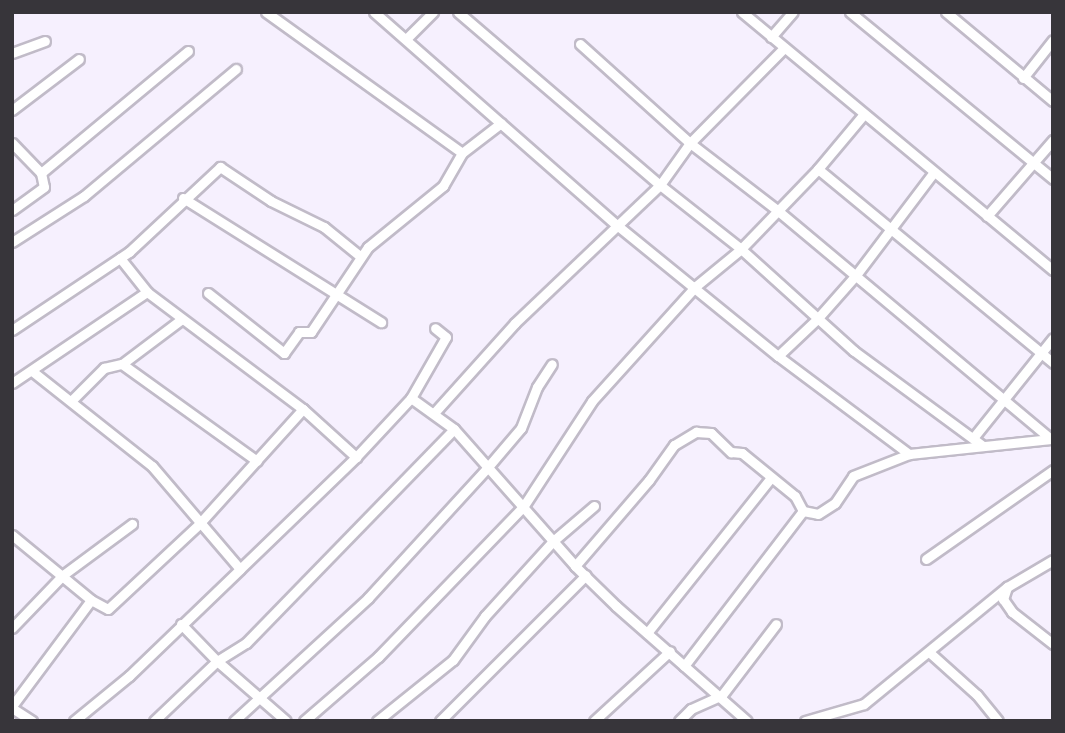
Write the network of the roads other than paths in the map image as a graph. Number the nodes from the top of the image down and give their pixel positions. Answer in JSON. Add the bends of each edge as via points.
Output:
{"nodes":[{"id":1,"x":266,"y":12,"type":"edge"},
{"id":2,"x":374,"y":12,"type":"edge"},
{"id":3,"x":433,"y":12,"type":"edge"},
{"id":4,"x":458,"y":12,"type":"edge"},
{"id":5,"x":741,"y":12,"type":"edge"},
{"id":6,"x":793,"y":12,"type":"edge"},
{"id":7,"x":850,"y":12,"type":"edge"},
{"id":8,"x":946,"y":12,"type":"edge"},
{"id":9,"x":771,"y":37,"type":"junction"},
{"id":10,"x":407,"y":38,"type":"junction"},
{"id":11,"x":1053,"y":40,"type":"edge"},
{"id":12,"x":44,"y":41,"type":"dead end"},
{"id":13,"x":580,"y":44,"type":"dead end"},
{"id":14,"x":784,"y":48,"type":"junction"},
{"id":15,"x":188,"y":51,"type":"dead end"},
{"id":16,"x":12,"y":53,"type":"edge"},
{"id":17,"x":79,"y":59,"type":"dead end"},
{"id":18,"x":236,"y":69,"type":"dead end"},
{"id":19,"x":1023,"y":78,"type":"junction"},
{"id":20,"x":1053,"y":101,"type":"edge"},
{"id":21,"x":12,"y":110,"type":"edge"},
{"id":22,"x":864,"y":114,"type":"junction"},
{"id":23,"x":501,"y":123,"type":"junction"},
{"id":24,"x":1053,"y":141,"type":"edge"},
{"id":25,"x":12,"y":143,"type":"edge"},
{"id":26,"x":690,"y":143,"type":"junction"},
{"id":27,"x":462,"y":153,"type":"junction"},
{"id":28,"x":1034,"y":163,"type":"junction"},
{"id":29,"x":818,"y":169,"type":"junction"},
{"id":30,"x":934,"y":172,"type":"junction"},
{"id":31,"x":41,"y":173,"type":"junction"},
{"id":32,"x":1053,"y":179,"type":"edge"},
{"id":33,"x":660,"y":185,"type":"junction"},
{"id":34,"x":183,"y":198,"type":"junction"},
{"id":35,"x":12,"y":210,"type":"edge"},
{"id":36,"x":777,"y":210,"type":"junction"},
{"id":37,"x":987,"y":216,"type":"junction"},
{"id":38,"x":618,"y":226,"type":"junction"},
{"id":39,"x":892,"y":229,"type":"junction"},
{"id":40,"x":12,"y":242,"type":"edge"},
{"id":41,"x":741,"y":249,"type":"junction"},
{"id":42,"x":360,"y":256,"type":"junction"},
{"id":43,"x":120,"y":258,"type":"junction"},
{"id":44,"x":1053,"y":270,"type":"edge"},
{"id":45,"x":856,"y":275,"type":"junction"},
{"id":46,"x":696,"y":286,"type":"junction"},
{"id":47,"x":146,"y":292,"type":"junction"},
{"id":48,"x":208,"y":293,"type":"dead end"},
{"id":49,"x":335,"y":293,"type":"junction"},
{"id":50,"x":818,"y":318,"type":"junction"},
{"id":51,"x":182,"y":319,"type":"junction"},
{"id":52,"x":381,"y":322,"type":"dead end"},
{"id":53,"x":435,"y":328,"type":"dead end"},
{"id":54,"x":12,"y":330,"type":"edge"},
{"id":55,"x":1053,"y":338,"type":"edge"},
{"id":56,"x":1038,"y":353,"type":"junction"},
{"id":57,"x":778,"y":356,"type":"junction"},
{"id":58,"x":1053,"y":363,"type":"edge"},
{"id":59,"x":122,"y":364,"type":"junction"},
{"id":60,"x":552,"y":364,"type":"dead end"},
{"id":61,"x":32,"y":371,"type":"junction"},
{"id":62,"x":12,"y":383,"type":"edge"},
{"id":63,"x":411,"y":398,"type":"junction"},
{"id":64,"x":1005,"y":400,"type":"junction"},
{"id":65,"x":71,"y":401,"type":"junction"},
{"id":66,"x":303,"y":409,"type":"junction"},
{"id":67,"x":434,"y":413,"type":"junction"},
{"id":68,"x":454,"y":429,"type":"junction"},
{"id":69,"x":973,"y":438,"type":"junction"},
{"id":70,"x":1051,"y":439,"type":"edge"},
{"id":71,"x":983,"y":446,"type":"junction"},
{"id":72,"x":909,"y":454,"type":"junction"},
{"id":73,"x":356,"y":457,"type":"junction"},
{"id":74,"x":257,"y":461,"type":"junction"},
{"id":75,"x":488,"y":468,"type":"junction"},
{"id":76,"x":1053,"y":470,"type":"edge"},
{"id":77,"x":770,"y":479,"type":"junction"},
{"id":78,"x":594,"y":506,"type":"dead end"},
{"id":79,"x":523,"y":507,"type":"junction"},
{"id":80,"x":803,"y":511,"type":"junction"},
{"id":81,"x":132,"y":524,"type":"dead end"},
{"id":82,"x":199,"y":524,"type":"junction"},
{"id":83,"x":12,"y":535,"type":"edge"},
{"id":84,"x":553,"y":541,"type":"junction"},
{"id":85,"x":926,"y":559,"type":"dead end"},
{"id":86,"x":1053,"y":560,"type":"edge"},
{"id":87,"x":575,"y":566,"type":"junction"},
{"id":88,"x":240,"y":569,"type":"junction"},
{"id":89,"x":63,"y":575,"type":"junction"},
{"id":90,"x":586,"y":575,"type":"junction"},
{"id":91,"x":1007,"y":587,"type":"junction"},
{"id":92,"x":91,"y":600,"type":"junction"},
{"id":93,"x":85,"y":609,"type":"junction"},
{"id":94,"x":108,"y":609,"type":"junction"},
{"id":95,"x":181,"y":624,"type":"junction"},
{"id":96,"x":776,"y":624,"type":"dead end"},
{"id":97,"x":12,"y":628,"type":"edge"},
{"id":98,"x":646,"y":632,"type":"junction"},
{"id":99,"x":1053,"y":645,"type":"edge"},
{"id":100,"x":670,"y":651,"type":"junction"},
{"id":101,"x":929,"y":652,"type":"junction"},
{"id":102,"x":217,"y":662,"type":"junction"},
{"id":103,"x":684,"y":666,"type":"junction"},
{"id":104,"x":722,"y":695,"type":"junction"},
{"id":105,"x":260,"y":696,"type":"junction"},
{"id":106,"x":12,"y":707,"type":"edge"},
{"id":107,"x":32,"y":721,"type":"edge"},
{"id":108,"x":74,"y":721,"type":"edge"},
{"id":109,"x":154,"y":721,"type":"edge"},
{"id":110,"x":234,"y":721,"type":"edge"},
{"id":111,"x":286,"y":721,"type":"edge"},
{"id":112,"x":304,"y":721,"type":"edge"},
{"id":113,"x":377,"y":721,"type":"edge"},
{"id":114,"x":440,"y":721,"type":"edge"},
{"id":115,"x":594,"y":721,"type":"edge"},
{"id":116,"x":679,"y":721,"type":"edge"},
{"id":117,"x":747,"y":721,"type":"edge"},
{"id":118,"x":805,"y":721,"type":"edge"},
{"id":119,"x":998,"y":721,"type":"edge"}],
"edges":[{"from":1,"to":27,"type":"street"},
{"from":2,"to":10,"type":"street"},
{"from":3,"to":10,"type":"street"},
{"from":4,"to":33,"type":"street"},
{"from":5,"to":9,"type":"street"},
{"from":6,"to":9,"type":"street"},
{"from":7,"to":28,"type":"street"},
{"from":8,"to":19,"type":"street"},
{"from":9,"to":14,"type":"street"},
{"from":10,"to":23,"type":"street"},
{"from":11,"to":19,"type":"street"},
{"from":12,"to":16,"type":"street"},
{"from":13,"to":26,"type":"street"},
{"from":14,"to":22,"type":"street"},
{"from":14,"to":26,"type":"street"},
{"from":15,"to":31,"type":"street"},
{"from":17,"to":21,"type":"street"},
{"from":18,"to":40,"type":"street","via":[[84,195]]},
{"from":19,"to":20,"type":"street"},
{"from":22,"to":29,"type":"street"},
{"from":22,"to":30,"type":"street"},
{"from":23,"to":27,"type":"street"},
{"from":23,"to":38,"type":"street"},
{"from":24,"to":28,"type":"street"},
{"from":25,"to":31,"type":"street"},
{"from":26,"to":33,"type":"street"},
{"from":26,"to":36,"type":"street"},
{"from":27,"to":42,"type":"street","via":[[443,186]]},
{"from":28,"to":32,"type":"street"},
{"from":28,"to":37,"type":"street"},
{"from":29,"to":36,"type":"street"},
{"from":29,"to":39,"type":"street"},
{"from":30,"to":37,"type":"street"},
{"from":30,"to":39,"type":"street"},
{"from":31,"to":35,"type":"street","via":[[44,187]]},
{"from":33,"to":38,"type":"street"},
{"from":33,"to":41,"type":"street"},
{"from":34,"to":42,"type":"street","via":[[220,167],[271,201],[324,227]]},
{"from":34,"to":43,"type":"street"},
{"from":34,"to":49,"type":"street"},
{"from":36,"to":41,"type":"street"},
{"from":36,"to":45,"type":"street"},
{"from":37,"to":44,"type":"street"},
{"from":38,"to":46,"type":"street"},
{"from":38,"to":67,"type":"street","via":[[515,323]]},
{"from":39,"to":45,"type":"street"},
{"from":39,"to":56,"type":"street"},
{"from":41,"to":46,"type":"street"},
{"from":41,"to":50,"type":"street"},
{"from":42,"to":49,"type":"street"},
{"from":43,"to":47,"type":"street"},
{"from":43,"to":54,"type":"street"},
{"from":45,"to":50,"type":"street"},
{"from":45,"to":64,"type":"street"},
{"from":46,"to":57,"type":"street"},
{"from":46,"to":79,"type":"street","via":[[592,401]]},
{"from":47,"to":51,"type":"street"},
{"from":47,"to":61,"type":"street"},
{"from":48,"to":49,"type":"street","via":[[284,353],[299,332],[311,332]]},
{"from":49,"to":52,"type":"street"},
{"from":50,"to":57,"type":"street"},
{"from":50,"to":69,"type":"street","via":[[854,351]]},
{"from":51,"to":59,"type":"street"},
{"from":51,"to":66,"type":"street"},
{"from":53,"to":63,"type":"street","via":[[446,337]]},
{"from":55,"to":56,"type":"street"},
{"from":56,"to":58,"type":"street"},
{"from":56,"to":64,"type":"street"},
{"from":57,"to":72,"type":"street"},
{"from":59,"to":65,"type":"street","via":[[104,368]]},
{"from":59,"to":74,"type":"street"},
{"from":60,"to":75,"type":"street","via":[[521,428]]},
{"from":61,"to":62,"type":"street"},
{"from":61,"to":65,"type":"street"},
{"from":63,"to":67,"type":"street"},
{"from":63,"to":73,"type":"street"},
{"from":64,"to":69,"type":"street"},
{"from":64,"to":70,"type":"street"},
{"from":65,"to":82,"type":"street","via":[[152,466]]},
{"from":66,"to":73,"type":"street"},
{"from":66,"to":74,"type":"street"},
{"from":67,"to":68,"type":"street"},
{"from":68,"to":75,"type":"street"},
{"from":68,"to":102,"type":"street","via":[[246,643]]},
{"from":69,"to":71,"type":"street"},
{"from":70,"to":71,"type":"street"},
{"from":71,"to":72,"type":"street"},
{"from":72,"to":80,"type":"street","via":[[853,476],[835,503],[818,514]]},
{"from":73,"to":88,"type":"street"},
{"from":74,"to":82,"type":"street"},
{"from":75,"to":79,"type":"street"},
{"from":75,"to":105,"type":"street","via":[[368,598]]},
{"from":76,"to":85,"type":"street"},
{"from":77,"to":80,"type":"street","via":[[795,496]]},
{"from":77,"to":87,"type":"street","via":[[742,453],[731,452],[710,433],[696,432],[674,445]]},
{"from":77,"to":98,"type":"street"},
{"from":78,"to":84,"type":"street"},
{"from":79,"to":84,"type":"street"},
{"from":79,"to":112,"type":"street","via":[[378,657]]},
{"from":80,"to":103,"type":"street"},
{"from":81,"to":89,"type":"street"},
{"from":82,"to":88,"type":"street"},
{"from":82,"to":94,"type":"street"},
{"from":83,"to":89,"type":"street"},
{"from":84,"to":87,"type":"street"},
{"from":84,"to":113,"type":"street","via":[[485,616],[453,660]]},
{"from":86,"to":91,"type":"street"},
{"from":87,"to":90,"type":"street"},
{"from":88,"to":95,"type":"street"},
{"from":89,"to":92,"type":"street"},
{"from":89,"to":97,"type":"street"},
{"from":90,"to":98,"type":"street"},
{"from":90,"to":114,"type":"street"},
{"from":91,"to":99,"type":"street","via":[[1003,599],[1012,612]]},
{"from":91,"to":101,"type":"street"},
{"from":92,"to":93,"type":"street"},
{"from":92,"to":94,"type":"street"},
{"from":93,"to":94,"type":"street"},
{"from":93,"to":106,"type":"street"},
{"from":95,"to":102,"type":"street"},
{"from":95,"to":108,"type":"street","via":[[129,676]]},
{"from":96,"to":104,"type":"street"},
{"from":98,"to":100,"type":"street"},
{"from":100,"to":103,"type":"street"},
{"from":100,"to":115,"type":"street"},
{"from":101,"to":118,"type":"street","via":[[864,704]]},
{"from":101,"to":119,"type":"street","via":[[977,695]]},
{"from":102,"to":105,"type":"street"},
{"from":102,"to":109,"type":"street"},
{"from":103,"to":104,"type":"street"},
{"from":104,"to":116,"type":"street","via":[[691,709]]},
{"from":104,"to":117,"type":"street"},
{"from":105,"to":110,"type":"street"},
{"from":105,"to":111,"type":"street"},
{"from":106,"to":107,"type":"street"}]}
